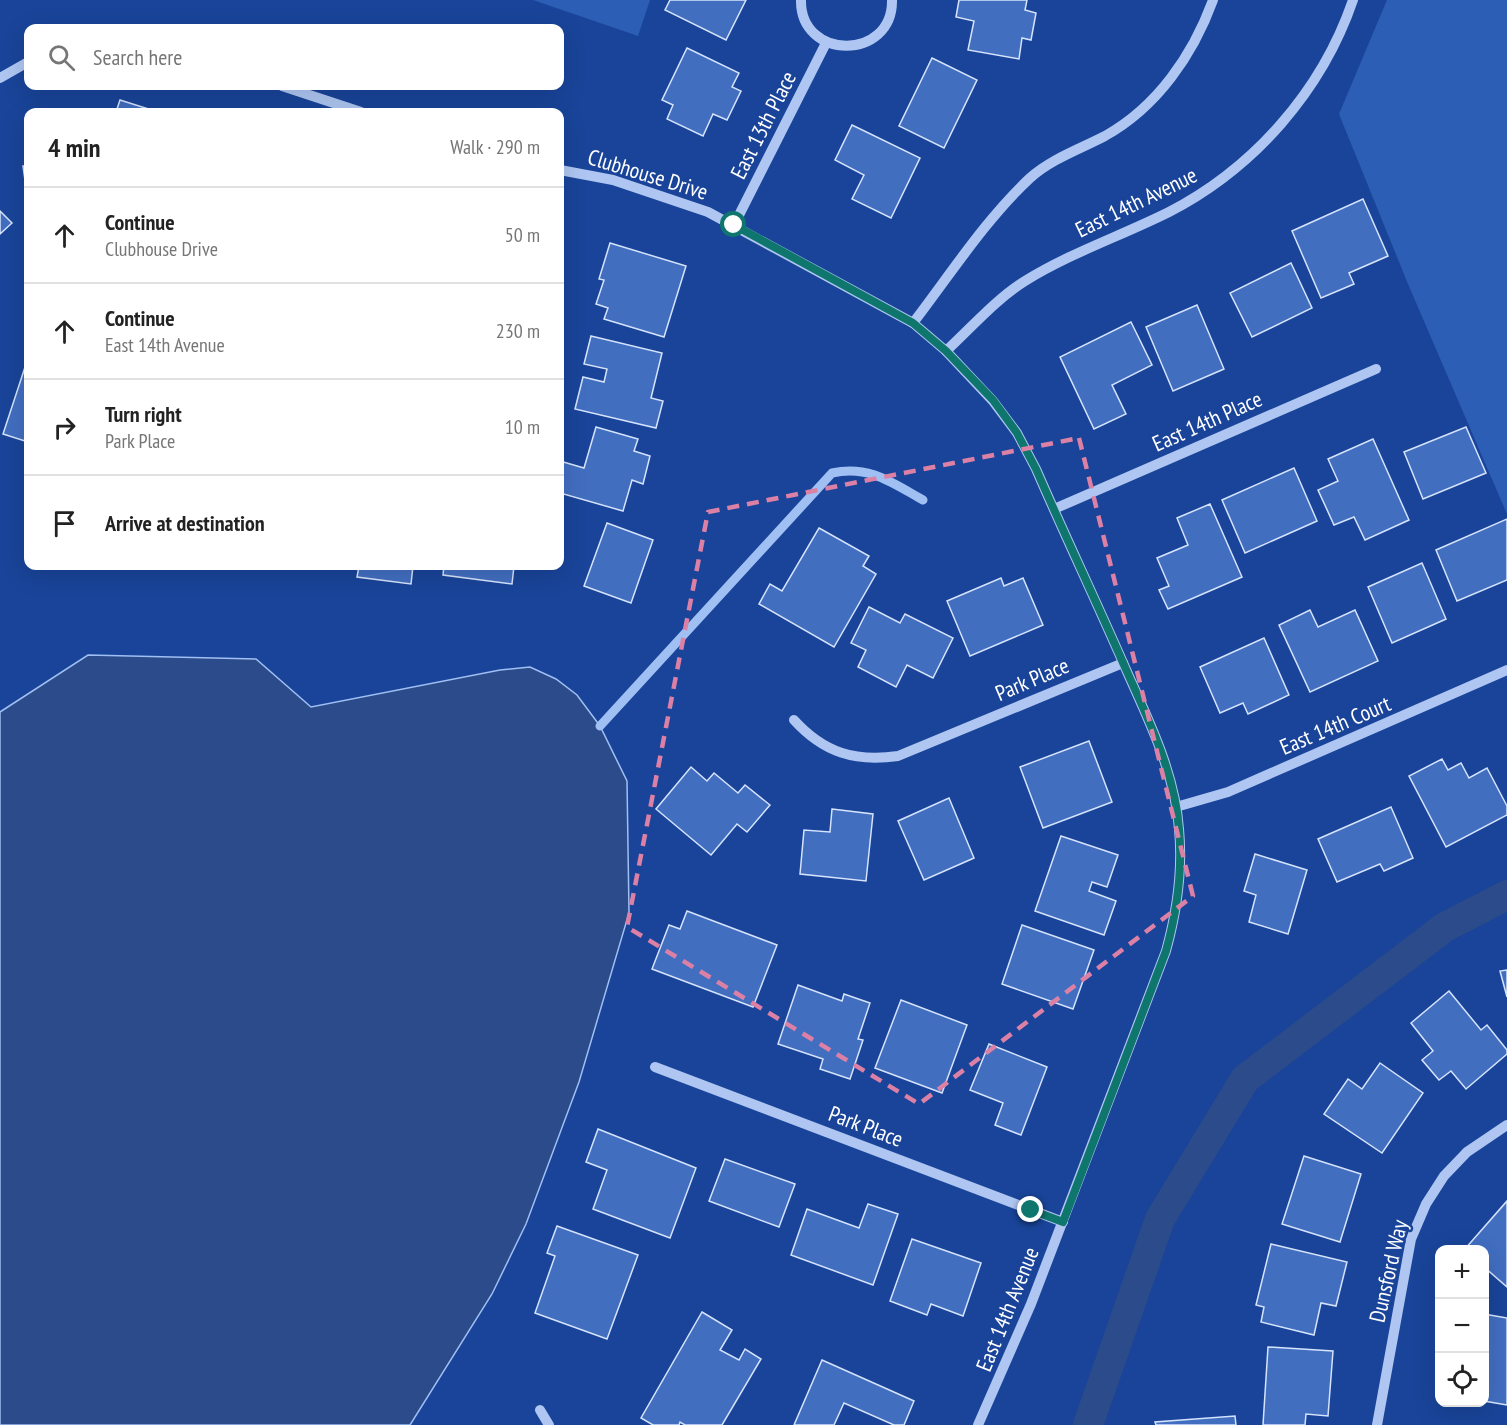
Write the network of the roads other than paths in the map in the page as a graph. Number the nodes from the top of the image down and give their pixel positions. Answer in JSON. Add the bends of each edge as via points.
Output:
{"nodes":[{"id":1,"x":801,"y":0,"type":"edge"},
{"id":2,"x":892,"y":0,"type":"edge"},
{"id":3,"x":1213,"y":0,"type":"edge"},
{"id":4,"x":1353,"y":0,"type":"edge"},
{"id":5,"x":826,"y":43,"type":"junction"},
{"id":6,"x":24,"y":64,"type":"edge"},
{"id":7,"x":0,"y":78,"type":"edge"},
{"id":8,"x":294,"y":90,"type":"edge"},
{"id":9,"x":349,"y":108,"type":"edge"},
{"id":10,"x":564,"y":171,"type":"edge"},
{"id":11,"x":734,"y":225,"type":"junction"},
{"id":12,"x":913,"y":323,"type":"junction"},
{"id":13,"x":946,"y":351,"type":"junction"},
{"id":14,"x":1376,"y":369,"type":"dead end"},
{"id":15,"x":1054,"y":509,"type":"junction"},
{"id":16,"x":1124,"y":663,"type":"junction"},
{"id":17,"x":1507,"y":670,"type":"edge"},
{"id":18,"x":794,"y":720,"type":"dead end"},
{"id":19,"x":1176,"y":807,"type":"junction"},
{"id":20,"x":655,"y":1067,"type":"dead end"},
{"id":21,"x":1507,"y":1125,"type":"edge"},
{"id":22,"x":1063,"y":1222,"type":"junction"},
{"id":23,"x":540,"y":1410,"type":"dead end"},
{"id":24,"x":549,"y":1425,"type":"edge"},
{"id":25,"x":978,"y":1425,"type":"edge"},
{"id":26,"x":1377,"y":1425,"type":"edge"}],
"edges":[{"from":1,"to":5,"type":"street","via":[[803,17]]},
{"from":2,"to":5,"type":"street","via":[[886,24],[874,38],[858,46]]},
{"from":3,"to":12,"type":"street","via":[[1190,50],[1147,105],[1107,134],[1032,176]]},
{"from":4,"to":13,"type":"street","name":"East 14th Avenue","via":[[1333,48],[1312,82],[1288,116],[1249,157],[1207,190],[1168,212],[1059,261],[1022,283]]},
{"from":5,"to":11,"type":"street","name":"East 13th Place"},
{"from":6,"to":7,"type":"street"},
{"from":8,"to":9,"type":"street"},
{"from":10,"to":11,"type":"street","name":"Clubhouse Drive","via":[[613,180],[682,202]]},
{"from":11,"to":12,"type":"street","name":"Clubhouse Drive"},
{"from":12,"to":13,"type":"street","name":"East 14th Avenue"},
{"from":13,"to":15,"type":"street","name":"East 14th Avenue","via":[[993,400],[1017,433]]},
{"from":14,"to":15,"type":"street","name":"East 14th Place"},
{"from":15,"to":16,"type":"street","name":"East 14th Avenue"},
{"from":16,"to":18,"type":"street","name":"Park Place","via":[[898,756],[852,757],[804,731]]},
{"from":16,"to":19,"type":"street","name":"East 14th Avenue","via":[[1153,730]]},
{"from":17,"to":19,"type":"street","name":"East 14th Court","via":[[1228,792]]},
{"from":19,"to":22,"type":"street","name":"East 14th Avenue","via":[[1181,865],[1176,914],[1166,951]]},
{"from":20,"to":22,"type":"street","name":"Park Place"},
{"from":21,"to":26,"type":"street","name":"Dunsford Way","via":[[1467,1152],[1425,1204],[1411,1239]]},
{"from":22,"to":25,"type":"street","name":"East 14th Avenue"},
{"from":23,"to":24,"type":"street"}]}
